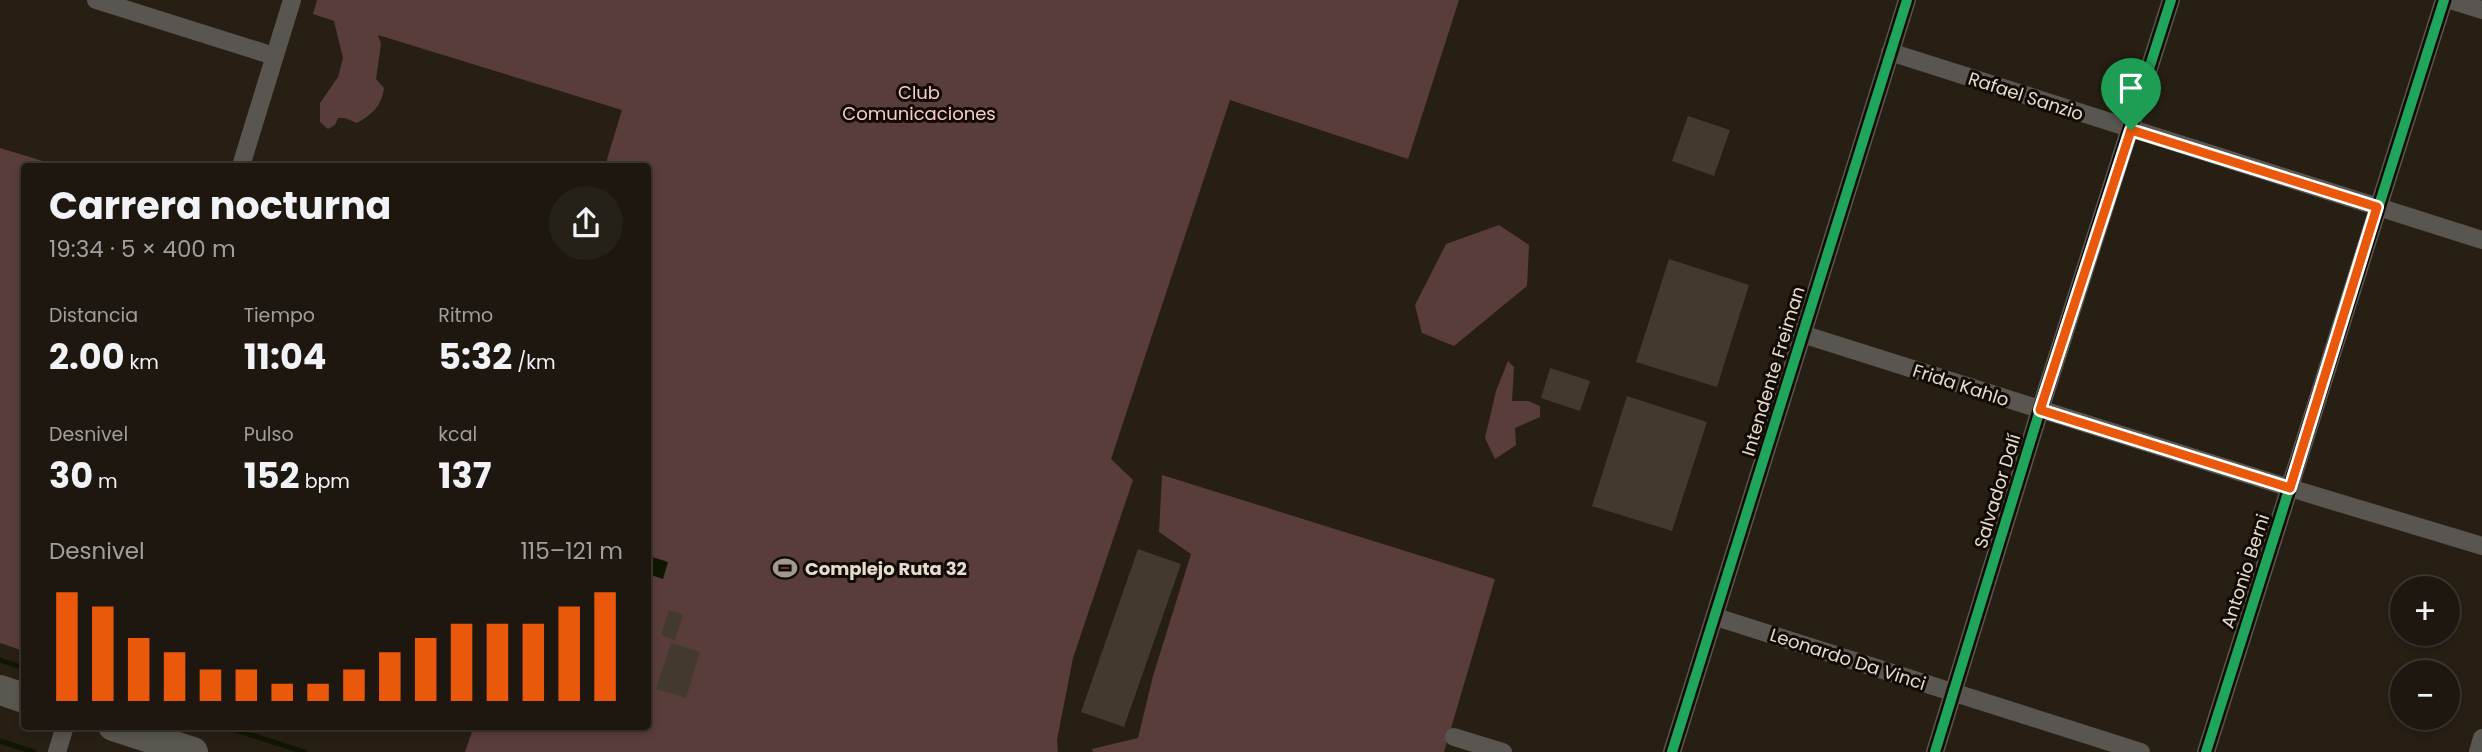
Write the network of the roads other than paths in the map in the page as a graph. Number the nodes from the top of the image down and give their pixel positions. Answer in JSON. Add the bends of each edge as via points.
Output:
{"nodes":[{"id":1,"x":96,"y":0,"type":"edge"},
{"id":2,"x":292,"y":0,"type":"edge"},
{"id":3,"x":1907,"y":0,"type":"edge"},
{"id":4,"x":2171,"y":0,"type":"edge"},
{"id":5,"x":2444,"y":0,"type":"edge"},
{"id":6,"x":2450,"y":0,"type":"edge"},
{"id":7,"x":2482,"y":10,"type":"edge"},
{"id":8,"x":1890,"y":52,"type":"junction"},
{"id":9,"x":274,"y":56,"type":"junction"},
{"id":10,"x":2131,"y":130,"type":"junction"},
{"id":11,"x":242,"y":163,"type":"edge"},
{"id":12,"x":2377,"y":207,"type":"junction"},
{"id":13,"x":2482,"y":240,"type":"edge"},
{"id":14,"x":1802,"y":334,"type":"junction"},
{"id":15,"x":2040,"y":410,"type":"junction"},
{"id":16,"x":2290,"y":488,"type":"junction"},
{"id":17,"x":2482,"y":546,"type":"edge"},
{"id":18,"x":1716,"y":617,"type":"junction"},
{"id":19,"x":0,"y":690,"type":"edge"},
{"id":20,"x":1954,"y":693,"type":"junction"},
{"id":21,"x":21,"y":697,"type":"edge"},
{"id":22,"x":64,"y":730,"type":"edge"},
{"id":23,"x":125,"y":730,"type":"edge"},
{"id":24,"x":1454,"y":737,"type":"dead end"},
{"id":25,"x":2482,"y":738,"type":"edge"},
{"id":26,"x":57,"y":752,"type":"edge"},
{"id":27,"x":193,"y":752,"type":"edge"},
{"id":28,"x":1503,"y":752,"type":"edge"},
{"id":29,"x":1672,"y":752,"type":"edge"},
{"id":30,"x":1934,"y":752,"type":"edge"},
{"id":31,"x":2141,"y":752,"type":"edge"},
{"id":32,"x":2206,"y":752,"type":"edge"},
{"id":33,"x":2477,"y":752,"type":"edge"}],
"edges":[{"from":1,"to":9,"type":"street"},
{"from":2,"to":9,"type":"street"},
{"from":3,"to":8,"type":"street","name":"Intendente Freiman"},
{"from":4,"to":10,"type":"street","name":"Salvador Dalí"},
{"from":5,"to":12,"type":"street","name":"Antonio Berni"},
{"from":6,"to":7,"type":"street"},
{"from":8,"to":10,"type":"street","name":"Rafael Sanzio"},
{"from":8,"to":14,"type":"street","name":"Intendente Freiman"},
{"from":9,"to":11,"type":"street"},
{"from":10,"to":12,"type":"street","name":"Rafael Sanzio"},
{"from":10,"to":15,"type":"street","name":"Salvador Dalí"},
{"from":12,"to":13,"type":"street","name":"Rafael Sanzio"},
{"from":12,"to":16,"type":"street","name":"Antonio Berni"},
{"from":14,"to":15,"type":"street","name":"Frida Kahlo"},
{"from":14,"to":18,"type":"street","name":"Intendente Freiman"},
{"from":15,"to":16,"type":"street","name":"Frida Kahlo"},
{"from":15,"to":20,"type":"street","name":"Salvador Dalí"},
{"from":16,"to":17,"type":"street","name":"Frida Kahlo"},
{"from":16,"to":32,"type":"street","name":"Antonio Berni"},
{"from":18,"to":20,"type":"street","name":"Leonardo Da Vinci"},
{"from":18,"to":29,"type":"street","name":"Intendente Freiman"},
{"from":19,"to":21,"type":"main road"},
{"from":20,"to":30,"type":"street","name":"Salvador Dalí"},
{"from":20,"to":31,"type":"street","name":"Leonardo Da Vinci"},
{"from":22,"to":26,"type":"street"},
{"from":23,"to":27,"type":"main road"},
{"from":24,"to":28,"type":"street"},
{"from":25,"to":33,"type":"street"}]}
